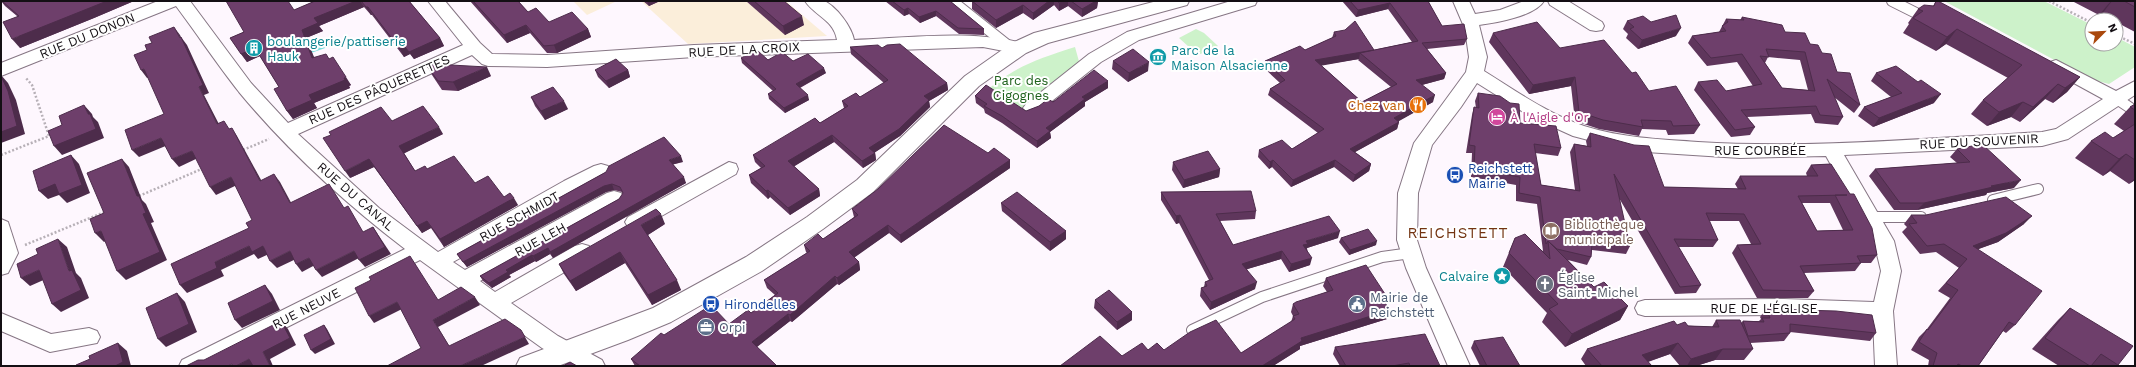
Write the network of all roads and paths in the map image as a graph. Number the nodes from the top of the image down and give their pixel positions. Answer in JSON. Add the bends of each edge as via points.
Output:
{"nodes":[{"id":1,"x":173,"y":1,"type":"edge"},
{"id":2,"x":181,"y":1,"type":"edge"},
{"id":3,"x":436,"y":1,"type":"edge"},
{"id":4,"x":813,"y":1,"type":"edge"},
{"id":5,"x":952,"y":1,"type":"edge"},
{"id":6,"x":1180,"y":1,"type":"edge"},
{"id":7,"x":1249,"y":1,"type":"edge"},
{"id":8,"x":1461,"y":1,"type":"edge"},
{"id":9,"x":1536,"y":1,"type":"edge"},
{"id":10,"x":1556,"y":1,"type":"edge"},
{"id":11,"x":1892,"y":1,"type":"edge"},
{"id":12,"x":2050,"y":1,"type":"edge"},
{"id":13,"x":1920,"y":15,"type":"edge"},
{"id":14,"x":2084,"y":18,"type":"edge"},
{"id":15,"x":1470,"y":20,"type":"junction"},
{"id":16,"x":1596,"y":26,"type":"dead end"},
{"id":17,"x":2124,"y":39,"type":"edge"},
{"id":18,"x":2135,"y":44,"type":"edge"},
{"id":19,"x":846,"y":45,"type":"junction"},
{"id":20,"x":1012,"y":46,"type":"junction"},
{"id":21,"x":474,"y":47,"type":"junction"},
{"id":22,"x":2040,"y":57,"type":"edge"},
{"id":23,"x":7,"y":67,"type":"edge"},
{"id":24,"x":1475,"y":73,"type":"junction"},
{"id":25,"x":2135,"y":87,"type":"edge"},
{"id":26,"x":2116,"y":99,"type":"junction"},
{"id":27,"x":1032,"y":108,"type":"edge"},
{"id":28,"x":2135,"y":111,"type":"edge"},
{"id":29,"x":285,"y":132,"type":"junction"},
{"id":30,"x":1831,"y":149,"type":"junction"},
{"id":31,"x":242,"y":151,"type":"edge"},
{"id":32,"x":1,"y":155,"type":"edge"},
{"id":33,"x":206,"y":167,"type":"edge"},
{"id":34,"x":729,"y":169,"type":"dead end"},
{"id":35,"x":601,"y":171,"type":"dead end"},
{"id":36,"x":2038,"y":189,"type":"dead end"},
{"id":37,"x":134,"y":198,"type":"edge"},
{"id":38,"x":614,"y":198,"type":"dead end"},
{"id":39,"x":1986,"y":201,"type":"edge"},
{"id":40,"x":113,"y":208,"type":"edge"},
{"id":41,"x":1933,"y":214,"type":"edge"},
{"id":42,"x":1871,"y":217,"type":"junction"},
{"id":43,"x":1,"y":227,"type":"edge"},
{"id":44,"x":619,"y":232,"type":"edge"},
{"id":45,"x":598,"y":243,"type":"edge"},
{"id":46,"x":1411,"y":253,"type":"junction"},
{"id":47,"x":429,"y":256,"type":"junction"},
{"id":48,"x":4,"y":260,"type":"edge"},
{"id":49,"x":465,"y":280,"type":"junction"},
{"id":50,"x":495,"y":302,"type":"junction"},
{"id":51,"x":1645,"y":308,"type":"dead end"},
{"id":52,"x":1883,"y":311,"type":"junction"},
{"id":53,"x":1,"y":322,"type":"edge"},
{"id":54,"x":1192,"y":330,"type":"edge"},
{"id":55,"x":89,"y":337,"type":"dead end"},
{"id":56,"x":568,"y":351,"type":"junction"},
{"id":57,"x":190,"y":366,"type":"edge"},
{"id":58,"x":529,"y":366,"type":"edge"},
{"id":59,"x":594,"y":366,"type":"edge"},
{"id":60,"x":1459,"y":366,"type":"edge"},
{"id":61,"x":1886,"y":366,"type":"edge"}],
"edges":[{"from":1,"to":23,"type":"street","name":"RUE DU DONON"},
{"from":2,"to":29,"type":"street","name":"RUE DU CANAL","via":[[245,87]]},
{"from":3,"to":21,"type":"street","name":"RUE DE LA CROIX"},
{"from":4,"to":19,"type":"street","via":[[837,20],[846,34]]},
{"from":5,"to":20,"type":"lane"},
{"from":6,"to":20,"type":"main road"},
{"from":7,"to":27,"type":"street","via":[[1133,36],[1095,58]]},
{"from":8,"to":15,"type":"street"},
{"from":9,"to":15,"type":"street","via":[[1517,11]]},
{"from":10,"to":16,"type":"street"},
{"from":11,"to":13,"type":"lane"},
{"from":12,"to":14,"type":"path"},
{"from":15,"to":24,"type":"street","via":[[1478,57]]},
{"from":17,"to":18,"type":"path"},
{"from":19,"to":20,"type":"street","name":"RUE DE LA CROIX","via":[[983,41]]},
{"from":19,"to":21,"type":"street","name":"RUE DE LA CROIX","via":[[547,61],[488,60]]},
{"from":20,"to":56,"type":"main road","via":[[972,81],[865,186],[787,243],[731,279],[681,306],[619,333]]},
{"from":21,"to":29,"type":"street","name":"RUE DES PÂQUERETTES"},
{"from":22,"to":26,"type":"street"},
{"from":23,"to":32,"type":"path","via":[[32,85],[49,136]]},
{"from":24,"to":30,"type":"street","name":"RUE COURBÉE","via":[[1536,113],[1579,131],[1630,144],[1740,151]]},
{"from":24,"to":46,"type":"street","via":[[1424,142],[1408,194],[1407,240]]},
{"from":25,"to":26,"type":"street","name":"RUE DU SOUVENIR"},
{"from":26,"to":28,"type":"lane"},
{"from":26,"to":30,"type":"street","name":"RUE DU SOUVENIR","via":[[2062,134],[2042,138]]},
{"from":29,"to":31,"type":"path"},
{"from":29,"to":47,"type":"street","name":"RUE DU CANAL","via":[[372,212]]},
{"from":30,"to":42,"type":"street"},
{"from":33,"to":37,"type":"path"},
{"from":34,"to":44,"type":"street"},
{"from":35,"to":47,"type":"street","name":"RUE SCHMIDT","via":[[558,195]]},
{"from":36,"to":39,"type":"lane"},
{"from":38,"to":49,"type":"street","name":"RUE LEH"},
{"from":40,"to":48,"type":"path"},
{"from":41,"to":42,"type":"lane","via":[[1918,217]]},
{"from":42,"to":52,"type":"street","via":[[1884,241],[1891,271]]},
{"from":43,"to":48,"type":"street"},
{"from":45,"to":50,"type":"street"},
{"from":46,"to":54,"type":"lane","via":[[1382,257],[1262,297]]},
{"from":46,"to":60,"type":"street"},
{"from":47,"to":49,"type":"street","name":"RUE DU CANAL"},
{"from":47,"to":57,"type":"street","name":"RUE NEUVE"},
{"from":49,"to":50,"type":"street","name":"RUE DU CANAL"},
{"from":50,"to":56,"type":"street","name":"RUE DU CANAL","via":[[550,342]]},
{"from":51,"to":52,"type":"street","name":"RUE DE L'ÉGLISE","via":[[1784,307]]},
{"from":52,"to":61,"type":"street"},
{"from":53,"to":55,"type":"street","via":[[50,343]]},
{"from":56,"to":58,"type":"main road"},
{"from":56,"to":59,"type":"street","name":"RUE DU CANAL"}]}
